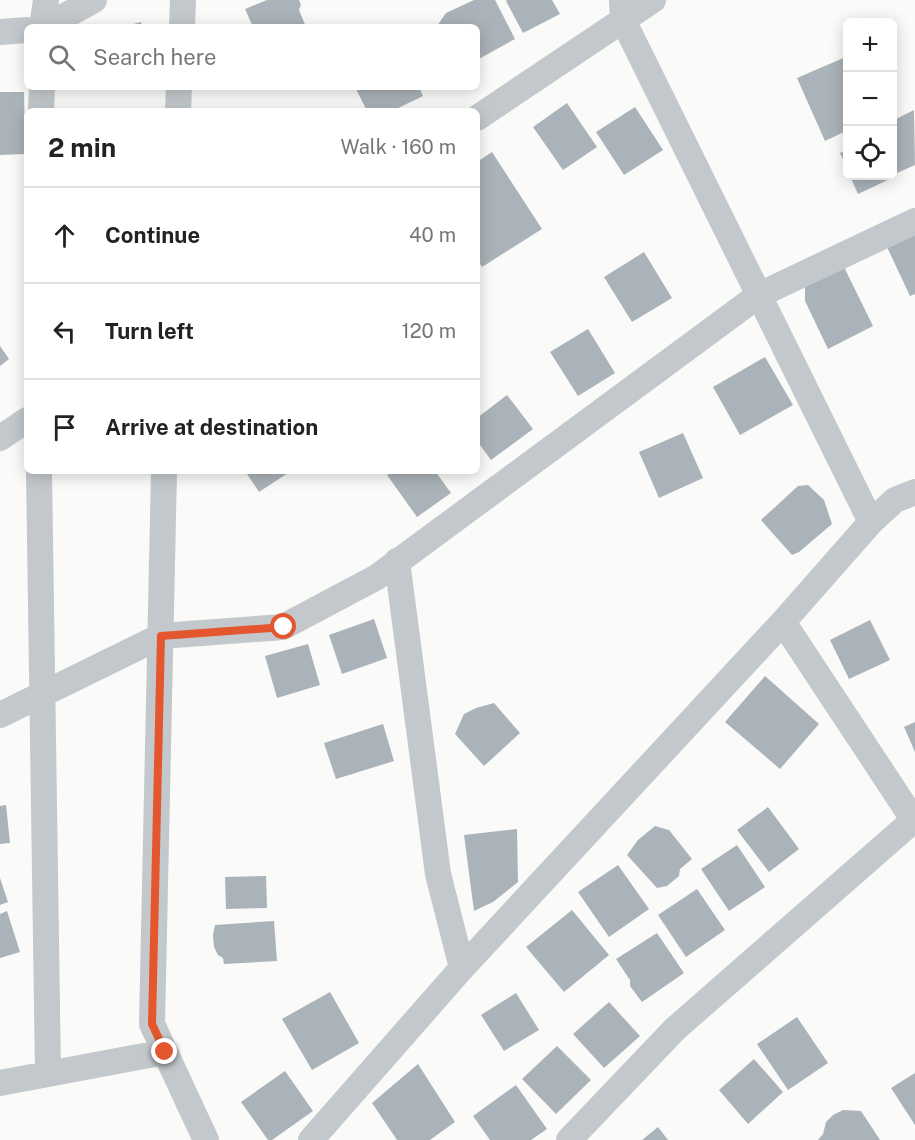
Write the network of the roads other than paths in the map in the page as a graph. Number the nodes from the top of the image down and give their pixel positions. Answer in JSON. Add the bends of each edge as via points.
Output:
{"nodes":[{"id":1,"x":46,"y":0,"type":"edge"},
{"id":2,"x":94,"y":0,"type":"edge"},
{"id":3,"x":183,"y":0,"type":"edge"},
{"id":4,"x":653,"y":0,"type":"edge"},
{"id":5,"x":622,"y":10,"type":"edge"},
{"id":6,"x":43,"y":24,"type":"edge"},
{"id":7,"x":49,"y":24,"type":"edge"},
{"id":8,"x":182,"y":24,"type":"edge"},
{"id":9,"x":24,"y":30,"type":"edge"},
{"id":10,"x":0,"y":32,"type":"edge"},
{"id":11,"x":42,"y":90,"type":"edge"},
{"id":12,"x":179,"y":90,"type":"edge"},
{"id":13,"x":41,"y":108,"type":"edge"},
{"id":14,"x":178,"y":108,"type":"edge"},
{"id":15,"x":480,"y":116,"type":"edge"},
{"id":16,"x":915,"y":221,"type":"edge"},
{"id":17,"x":759,"y":295,"type":"junction"},
{"id":18,"x":24,"y":422,"type":"edge"},
{"id":19,"x":0,"y":438,"type":"edge"},
{"id":20,"x":39,"y":474,"type":"edge"},
{"id":21,"x":164,"y":474,"type":"edge"},
{"id":22,"x":915,"y":492,"type":"edge"},
{"id":23,"x":871,"y":522,"type":"junction"},
{"id":24,"x":397,"y":561,"type":"junction"},
{"id":25,"x":783,"y":622,"type":"junction"},
{"id":26,"x":161,"y":636,"type":"junction"},
{"id":27,"x":42,"y":694,"type":"junction"},
{"id":28,"x":0,"y":715,"type":"edge"},
{"id":29,"x":914,"y":820,"type":"edge"},
{"id":30,"x":462,"y":968,"type":"junction"},
{"id":31,"x":165,"y":1052,"type":"junction"},
{"id":32,"x":48,"y":1074,"type":"junction"},
{"id":33,"x":0,"y":1083,"type":"edge"},
{"id":34,"x":207,"y":1140,"type":"edge"},
{"id":35,"x":310,"y":1140,"type":"edge"},
{"id":36,"x":569,"y":1140,"type":"edge"}],
"edges":[{"from":1,"to":6,"type":"street"},
{"from":2,"to":7,"type":"street"},
{"from":3,"to":8,"type":"street"},
{"from":4,"to":5,"type":"street"},
{"from":5,"to":15,"type":"street"},
{"from":5,"to":17,"type":"street"},
{"from":9,"to":10,"type":"street"},
{"from":11,"to":13,"type":"street"},
{"from":12,"to":14,"type":"street"},
{"from":16,"to":17,"type":"street"},
{"from":17,"to":23,"type":"street"},
{"from":17,"to":24,"type":"street"},
{"from":18,"to":19,"type":"street"},
{"from":20,"to":27,"type":"street"},
{"from":21,"to":26,"type":"street"},
{"from":22,"to":23,"type":"street","via":[[895,500]]},
{"from":23,"to":25,"type":"street"},
{"from":24,"to":26,"type":"street","via":[[376,577],[284,627]]},
{"from":24,"to":30,"type":"street","via":[[438,874]]},
{"from":25,"to":29,"type":"street"},
{"from":25,"to":30,"type":"street"},
{"from":26,"to":27,"type":"street"},
{"from":26,"to":31,"type":"street","via":[[152,1024]]},
{"from":27,"to":28,"type":"street"},
{"from":27,"to":32,"type":"street"},
{"from":29,"to":36,"type":"street","via":[[675,1029]]},
{"from":30,"to":35,"type":"street"},
{"from":31,"to":32,"type":"street"},
{"from":31,"to":34,"type":"street"},
{"from":32,"to":33,"type":"street"}]}
